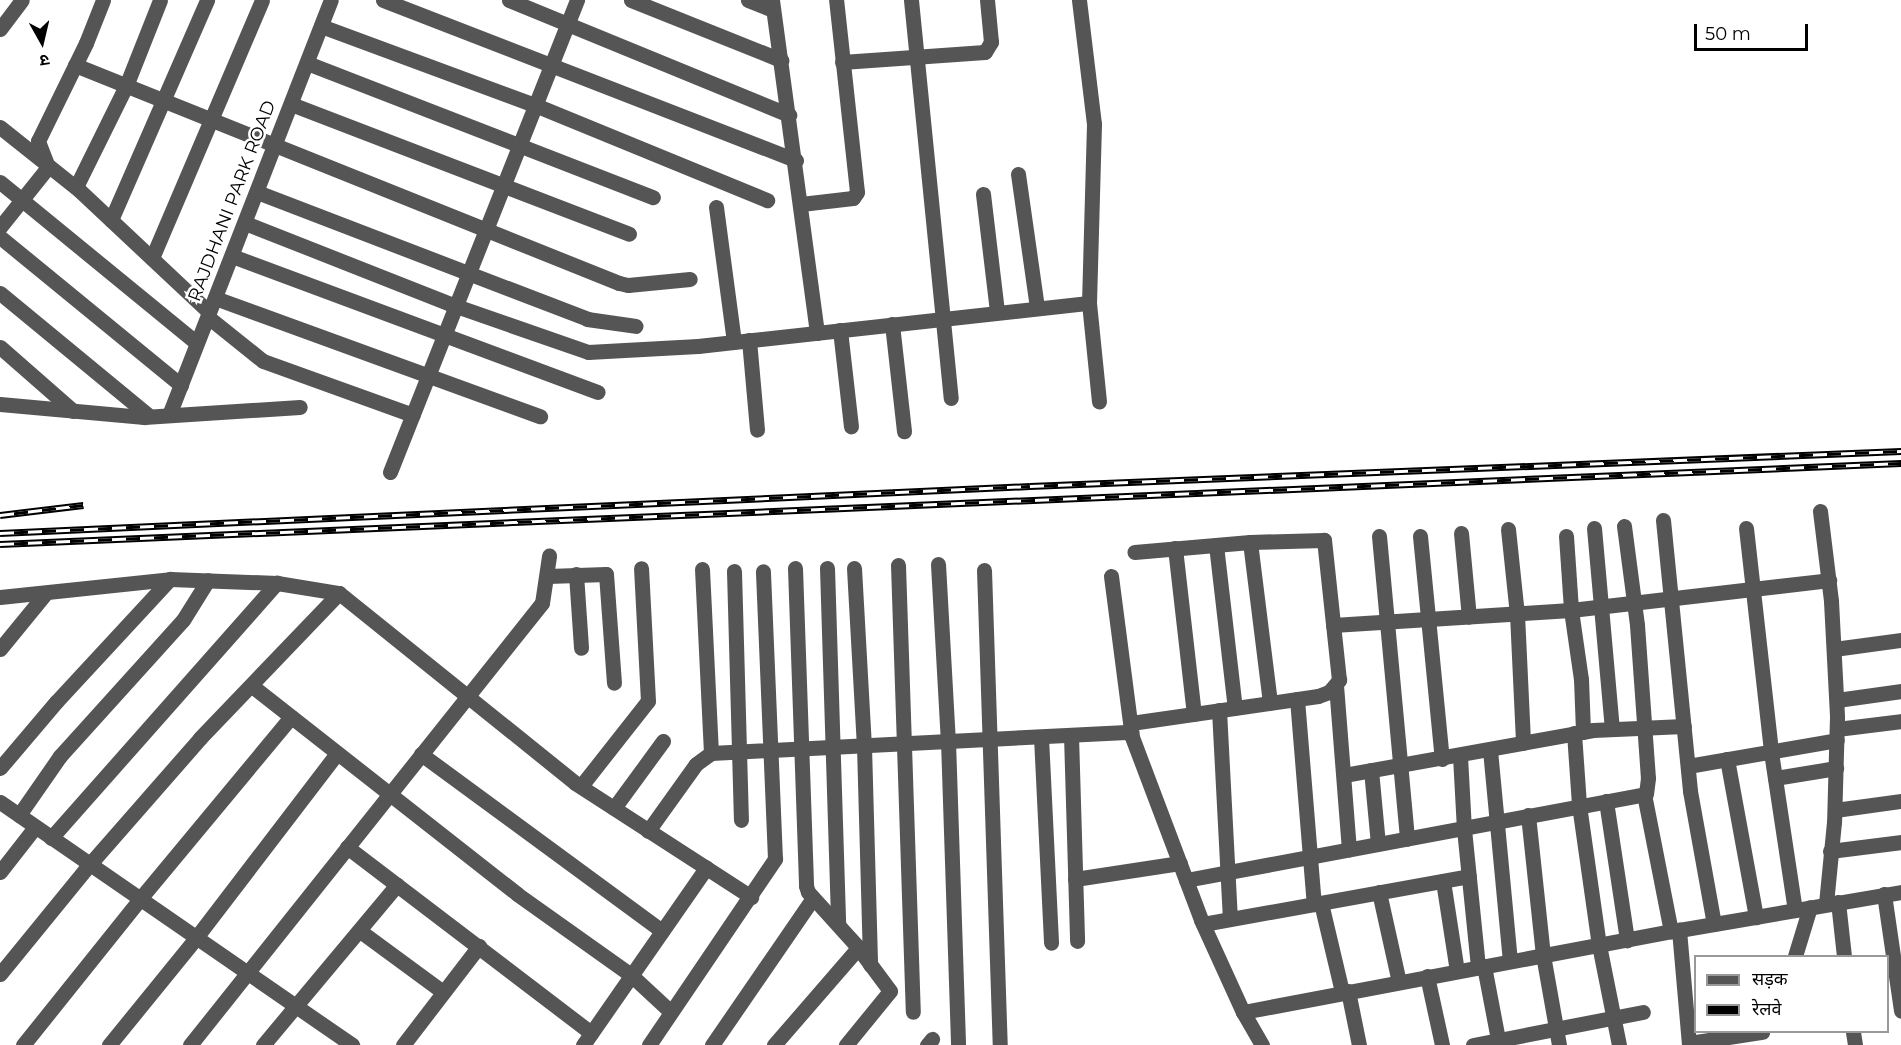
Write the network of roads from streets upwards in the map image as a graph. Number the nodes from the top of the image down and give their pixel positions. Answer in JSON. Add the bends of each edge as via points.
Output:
{"nodes":[{"id":1,"x":22,"y":0,"type":"edge"},
{"id":2,"x":103,"y":0,"type":"edge"},
{"id":3,"x":160,"y":0,"type":"edge"},
{"id":4,"x":207,"y":0,"type":"edge"},
{"id":5,"x":262,"y":0,"type":"edge"},
{"id":6,"x":331,"y":0,"type":"edge"},
{"id":7,"x":383,"y":0,"type":"edge"},
{"id":8,"x":509,"y":0,"type":"edge"},
{"id":9,"x":577,"y":0,"type":"edge"},
{"id":10,"x":631,"y":0,"type":"edge"},
{"id":11,"x":748,"y":0,"type":"edge"},
{"id":12,"x":836,"y":0,"type":"edge"},
{"id":13,"x":911,"y":0,"type":"edge"},
{"id":14,"x":987,"y":0,"type":"edge"},
{"id":15,"x":1079,"y":0,"type":"edge"},
{"id":16,"x":772,"y":5,"type":"edge"},
{"id":17,"x":568,"y":22,"type":"junction"},
{"id":18,"x":321,"y":26,"type":"junction"},
{"id":19,"x":0,"y":29,"type":"edge"},
{"id":20,"x":917,"y":56,"type":"junction"},
{"id":21,"x":781,"y":60,"type":"junction"},
{"id":22,"x":842,"y":62,"type":"junction"},
{"id":23,"x":307,"y":63,"type":"junction"},
{"id":24,"x":551,"y":64,"type":"junction"},
{"id":25,"x":75,"y":65,"type":"junction"},
{"id":26,"x":126,"y":86,"type":"junction"},
{"id":27,"x":165,"y":102,"type":"junction"},
{"id":28,"x":291,"y":104,"type":"junction"},
{"id":29,"x":535,"y":105,"type":"junction"},
{"id":30,"x":789,"y":115,"type":"junction"},
{"id":31,"x":209,"y":120,"type":"junction"},
{"id":32,"x":0,"y":127,"type":"edge"},
{"id":33,"x":519,"y":145,"type":"junction"},
{"id":34,"x":275,"y":146,"type":"junction"},
{"id":35,"x":796,"y":160,"type":"junction"},
{"id":36,"x":48,"y":167,"type":"junction"},
{"id":37,"x":1018,"y":174,"type":"dead end"},
{"id":38,"x":0,"y":182,"type":"edge"},
{"id":39,"x":503,"y":187,"type":"junction"},
{"id":40,"x":76,"y":188,"type":"junction"},
{"id":41,"x":257,"y":192,"type":"junction"},
{"id":42,"x":983,"y":194,"type":"dead end"},
{"id":43,"x":653,"y":197,"type":"dead end"},
{"id":44,"x":22,"y":200,"type":"junction"},
{"id":45,"x":767,"y":200,"type":"dead end"},
{"id":46,"x":801,"y":204,"type":"junction"},
{"id":47,"x":716,"y":207,"type":"dead end"},
{"id":48,"x":111,"y":220,"type":"junction"},
{"id":49,"x":245,"y":223,"type":"junction"},
{"id":50,"x":0,"y":227,"type":"edge"},
{"id":51,"x":487,"y":229,"type":"junction"},
{"id":52,"x":629,"y":234,"type":"dead end"},
{"id":53,"x":0,"y":237,"type":"edge"},
{"id":54,"x":232,"y":256,"type":"junction"},
{"id":55,"x":152,"y":258,"type":"junction"},
{"id":56,"x":470,"y":272,"type":"junction"},
{"id":57,"x":690,"y":279,"type":"dead end"},
{"id":58,"x":0,"y":293,"type":"edge"},
{"id":59,"x":215,"y":297,"type":"junction"},
{"id":60,"x":1089,"y":303,"type":"junction"},
{"id":61,"x":456,"y":306,"type":"junction"},
{"id":62,"x":1037,"y":308,"type":"junction"},
{"id":63,"x":997,"y":312,"type":"junction"},
{"id":64,"x":208,"y":315,"type":"junction"},
{"id":65,"x":945,"y":318,"type":"junction"},
{"id":66,"x":892,"y":324,"type":"junction"},
{"id":67,"x":636,"y":326,"type":"dead end"},
{"id":68,"x":840,"y":330,"type":"junction"},
{"id":69,"x":817,"y":333,"type":"junction"},
{"id":70,"x":444,"y":336,"type":"junction"},
{"id":71,"x":741,"y":341,"type":"junction"},
{"id":72,"x":197,"y":343,"type":"junction"},
{"id":73,"x":0,"y":347,"type":"edge"},
{"id":74,"x":429,"y":375,"type":"junction"},
{"id":75,"x":181,"y":385,"type":"junction"},
{"id":76,"x":597,"y":392,"type":"dead end"},
{"id":77,"x":951,"y":398,"type":"dead end"},
{"id":78,"x":1099,"y":401,"type":"dead end"},
{"id":79,"x":0,"y":404,"type":"edge"},
{"id":80,"x":300,"y":407,"type":"dead end"},
{"id":81,"x":73,"y":411,"type":"junction"},
{"id":82,"x":169,"y":415,"type":"junction"},
{"id":83,"x":413,"y":415,"type":"junction"},
{"id":84,"x":149,"y":416,"type":"junction"},
{"id":85,"x":540,"y":416,"type":"dead end"},
{"id":86,"x":851,"y":426,"type":"dead end"},
{"id":87,"x":757,"y":430,"type":"dead end"},
{"id":88,"x":904,"y":431,"type":"dead end"},
{"id":89,"x":390,"y":472,"type":"dead end"},
{"id":90,"x":1820,"y":510,"type":"dead end"},
{"id":91,"x":1664,"y":520,"type":"dead end"},
{"id":92,"x":1624,"y":526,"type":"dead end"},
{"id":93,"x":1594,"y":528,"type":"dead end"},
{"id":94,"x":1746,"y":528,"type":"dead end"},
{"id":95,"x":1508,"y":529,"type":"dead end"},
{"id":96,"x":1461,"y":533,"type":"dead end"},
{"id":97,"x":1379,"y":536,"type":"dead end"},
{"id":98,"x":1420,"y":536,"type":"dead end"},
{"id":99,"x":1566,"y":536,"type":"dead end"},
{"id":100,"x":1250,"y":542,"type":"junction"},
{"id":101,"x":1216,"y":545,"type":"junction"},
{"id":102,"x":1175,"y":548,"type":"junction"},
{"id":103,"x":1134,"y":552,"type":"dead end"},
{"id":104,"x":549,"y":556,"type":"dead end"},
{"id":105,"x":938,"y":564,"type":"dead end"},
{"id":106,"x":898,"y":565,"type":"dead end"},
{"id":107,"x":641,"y":568,"type":"dead end"},
{"id":108,"x":795,"y":568,"type":"dead end"},
{"id":109,"x":827,"y":568,"type":"dead end"},
{"id":110,"x":854,"y":568,"type":"dead end"},
{"id":111,"x":702,"y":569,"type":"dead end"},
{"id":112,"x":984,"y":570,"type":"dead end"},
{"id":113,"x":734,"y":571,"type":"dead end"},
{"id":114,"x":764,"y":572,"type":"dead end"},
{"id":115,"x":576,"y":574,"type":"junction"},
{"id":116,"x":548,"y":576,"type":"junction"},
{"id":117,"x":1111,"y":576,"type":"dead end"},
{"id":118,"x":170,"y":579,"type":"junction"},
{"id":119,"x":208,"y":580,"type":"junction"},
{"id":120,"x":1828,"y":580,"type":"junction"},
{"id":121,"x":277,"y":583,"type":"junction"},
{"id":122,"x":1753,"y":590,"type":"junction"},
{"id":123,"x":339,"y":593,"type":"junction"},
{"id":124,"x":45,"y":594,"type":"junction"},
{"id":125,"x":0,"y":597,"type":"edge"},
{"id":126,"x":1670,"y":598,"type":"junction"},
{"id":127,"x":1632,"y":602,"type":"junction"},
{"id":128,"x":1601,"y":606,"type":"junction"},
{"id":129,"x":1571,"y":610,"type":"junction"},
{"id":130,"x":1517,"y":614,"type":"junction"},
{"id":131,"x":1469,"y":617,"type":"junction"},
{"id":132,"x":1428,"y":619,"type":"junction"},
{"id":133,"x":1388,"y":621,"type":"junction"},
{"id":134,"x":1333,"y":625,"type":"junction"},
{"id":135,"x":1901,"y":640,"type":"edge"},
{"id":136,"x":581,"y":648,"type":"dead end"},
{"id":137,"x":0,"y":649,"type":"edge"},
{"id":138,"x":1834,"y":649,"type":"junction"},
{"id":139,"x":614,"y":683,"type":"dead end"},
{"id":140,"x":1336,"y":685,"type":"junction"},
{"id":141,"x":252,"y":686,"type":"junction"},
{"id":142,"x":1901,"y":692,"type":"edge"},
{"id":143,"x":468,"y":696,"type":"junction"},
{"id":144,"x":1297,"y":699,"type":"junction"},
{"id":145,"x":1837,"y":699,"type":"junction"},
{"id":146,"x":1270,"y":703,"type":"junction"},
{"id":147,"x":1235,"y":708,"type":"junction"},
{"id":148,"x":1219,"y":710,"type":"junction"},
{"id":149,"x":1194,"y":714,"type":"junction"},
{"id":150,"x":291,"y":717,"type":"junction"},
{"id":151,"x":1901,"y":721,"type":"edge"},
{"id":152,"x":1684,"y":726,"type":"junction"},
{"id":153,"x":1131,"y":728,"type":"junction"},
{"id":154,"x":1612,"y":728,"type":"junction"},
{"id":155,"x":1644,"y":728,"type":"junction"},
{"id":156,"x":1578,"y":733,"type":"junction"},
{"id":157,"x":1071,"y":735,"type":"junction"},
{"id":158,"x":1837,"y":735,"type":"junction"},
{"id":159,"x":1041,"y":737,"type":"junction"},
{"id":160,"x":988,"y":740,"type":"junction"},
{"id":161,"x":663,"y":741,"type":"dead end"},
{"id":162,"x":948,"y":741,"type":"junction"},
{"id":163,"x":1523,"y":743,"type":"junction"},
{"id":164,"x":903,"y":744,"type":"junction"},
{"id":165,"x":864,"y":746,"type":"junction"},
{"id":166,"x":831,"y":747,"type":"junction"},
{"id":167,"x":802,"y":749,"type":"junction"},
{"id":168,"x":771,"y":750,"type":"junction"},
{"id":169,"x":1490,"y":750,"type":"junction"},
{"id":170,"x":739,"y":752,"type":"junction"},
{"id":171,"x":1771,"y":752,"type":"junction"},
{"id":172,"x":337,"y":753,"type":"junction"},
{"id":173,"x":711,"y":753,"type":"junction"},
{"id":174,"x":421,"y":754,"type":"junction"},
{"id":175,"x":1460,"y":756,"type":"junction"},
{"id":176,"x":1442,"y":759,"type":"junction"},
{"id":177,"x":1726,"y":759,"type":"junction"},
{"id":178,"x":1400,"y":765,"type":"junction"},
{"id":179,"x":1688,"y":766,"type":"junction"},
{"id":180,"x":0,"y":768,"type":"edge"},
{"id":181,"x":1836,"y":768,"type":"junction"},
{"id":182,"x":1371,"y":770,"type":"junction"},
{"id":183,"x":1344,"y":775,"type":"junction"},
{"id":184,"x":1775,"y":778,"type":"junction"},
{"id":185,"x":581,"y":786,"type":"junction"},
{"id":186,"x":1646,"y":794,"type":"junction"},
{"id":187,"x":389,"y":795,"type":"junction"},
{"id":188,"x":1606,"y":801,"type":"junction"},
{"id":189,"x":1901,"y":801,"type":"edge"},
{"id":190,"x":0,"y":802,"type":"edge"},
{"id":191,"x":1579,"y":805,"type":"junction"},
{"id":192,"x":614,"y":808,"type":"junction"},
{"id":193,"x":1835,"y":810,"type":"junction"},
{"id":194,"x":19,"y":815,"type":"junction"},
{"id":195,"x":1528,"y":815,"type":"junction"},
{"id":196,"x":741,"y":820,"type":"dead end"},
{"id":197,"x":1497,"y":823,"type":"junction"},
{"id":198,"x":35,"y":826,"type":"junction"},
{"id":199,"x":1464,"y":829,"type":"junction"},
{"id":200,"x":648,"y":831,"type":"junction"},
{"id":201,"x":51,"y":837,"type":"junction"},
{"id":202,"x":1407,"y":839,"type":"junction"},
{"id":203,"x":1901,"y":842,"type":"edge"},
{"id":204,"x":1378,"y":844,"type":"junction"},
{"id":205,"x":347,"y":847,"type":"junction"},
{"id":206,"x":1349,"y":849,"type":"junction"},
{"id":207,"x":1830,"y":851,"type":"junction"},
{"id":208,"x":1310,"y":856,"type":"junction"},
{"id":209,"x":1180,"y":863,"type":"junction"},
{"id":210,"x":89,"y":865,"type":"junction"},
{"id":211,"x":706,"y":868,"type":"junction"},
{"id":212,"x":1228,"y":871,"type":"junction"},
{"id":213,"x":0,"y":872,"type":"edge"},
{"id":214,"x":1469,"y":876,"type":"junction"},
{"id":215,"x":1075,"y":879,"type":"junction"},
{"id":216,"x":1186,"y":880,"type":"junction"},
{"id":217,"x":1443,"y":881,"type":"junction"},
{"id":218,"x":398,"y":885,"type":"junction"},
{"id":219,"x":1379,"y":892,"type":"junction"},
{"id":220,"x":1901,"y":892,"type":"edge"},
{"id":221,"x":1884,"y":894,"type":"junction"},
{"id":222,"x":751,"y":897,"type":"junction"},
{"id":223,"x":813,"y":898,"type":"junction"},
{"id":224,"x":139,"y":900,"type":"junction"},
{"id":225,"x":1318,"y":903,"type":"junction"},
{"id":226,"x":1832,"y":903,"type":"junction"},
{"id":227,"x":1802,"y":908,"type":"junction"},
{"id":228,"x":1756,"y":916,"type":"junction"},
{"id":229,"x":1230,"y":919,"type":"junction"},
{"id":230,"x":838,"y":924,"type":"junction"},
{"id":231,"x":1203,"y":924,"type":"junction"},
{"id":232,"x":1714,"y":924,"type":"junction"},
{"id":233,"x":360,"y":931,"type":"junction"},
{"id":234,"x":662,"y":931,"type":"junction"},
{"id":235,"x":1675,"y":931,"type":"junction"},
{"id":236,"x":195,"y":939,"type":"junction"},
{"id":237,"x":1627,"y":939,"type":"junction"},
{"id":238,"x":1077,"y":941,"type":"dead end"},
{"id":239,"x":1051,"y":943,"type":"dead end"},
{"id":240,"x":1599,"y":945,"type":"junction"},
{"id":241,"x":479,"y":946,"type":"junction"},
{"id":242,"x":858,"y":948,"type":"junction"},
{"id":243,"x":1544,"y":955,"type":"junction"},
{"id":244,"x":1795,"y":955,"type":"edge"},
{"id":245,"x":1844,"y":955,"type":"edge"},
{"id":246,"x":1510,"y":961,"type":"junction"},
{"id":247,"x":870,"y":964,"type":"junction"},
{"id":248,"x":1481,"y":966,"type":"junction"},
{"id":249,"x":1456,"y":971,"type":"junction"},
{"id":250,"x":0,"y":974,"type":"edge"},
{"id":251,"x":247,"y":974,"type":"junction"},
{"id":252,"x":631,"y":975,"type":"junction"},
{"id":253,"x":1427,"y":976,"type":"junction"},
{"id":254,"x":1399,"y":982,"type":"junction"},
{"id":255,"x":443,"y":992,"type":"junction"},
{"id":256,"x":1345,"y":992,"type":"junction"},
{"id":257,"x":294,"y":1005,"type":"junction"},
{"id":258,"x":1901,"y":1011,"type":"edge"},
{"id":259,"x":671,"y":1012,"type":"junction"},
{"id":260,"x":913,"y":1012,"type":"dead end"},
{"id":261,"x":1243,"y":1012,"type":"junction"},
{"id":262,"x":1643,"y":1012,"type":"dead end"},
{"id":263,"x":1614,"y":1018,"type":"junction"},
{"id":264,"x":1756,"y":1033,"type":"edge"},
{"id":265,"x":1558,"y":1038,"type":"edge"},
{"id":266,"x":587,"y":1039,"type":"edge"},
{"id":267,"x":1498,"y":1043,"type":"edge"},
{"id":268,"x":1689,"y":1044,"type":"edge"},
{"id":269,"x":23,"y":1045,"type":"edge"},
{"id":270,"x":109,"y":1045,"type":"edge"},
{"id":271,"x":190,"y":1045,"type":"edge"},
{"id":272,"x":263,"y":1045,"type":"edge"},
{"id":273,"x":351,"y":1045,"type":"edge"},
{"id":274,"x":403,"y":1045,"type":"edge"},
{"id":275,"x":649,"y":1045,"type":"edge"},
{"id":276,"x":713,"y":1045,"type":"edge"},
{"id":277,"x":774,"y":1045,"type":"edge"},
{"id":278,"x":846,"y":1045,"type":"edge"},
{"id":279,"x":958,"y":1045,"type":"edge"},
{"id":280,"x":1000,"y":1045,"type":"edge"},
{"id":281,"x":1262,"y":1045,"type":"edge"},
{"id":282,"x":1359,"y":1045,"type":"edge"},
{"id":283,"x":1442,"y":1045,"type":"edge"},
{"id":284,"x":1473,"y":1045,"type":"edge"},
{"id":285,"x":1619,"y":1045,"type":"edge"}],
"edges":[{"from":1,"to":19,"type":"street"},
{"from":2,"to":25,"type":"street"},
{"from":3,"to":26,"type":"street"},
{"from":4,"to":27,"type":"street"},
{"from":5,"to":31,"type":"street"},
{"from":6,"to":18,"type":"street","name":"RAJDHANI PARK ROAD"},
{"from":7,"to":24,"type":"street"},
{"from":8,"to":17,"type":"street"},
{"from":9,"to":17,"type":"street"},
{"from":10,"to":21,"type":"street"},
{"from":11,"to":16,"type":"street"},
{"from":12,"to":22,"type":"street"},
{"from":13,"to":20,"type":"street"},
{"from":14,"to":20,"type":"street","via":[[991,42],[985,52]]},
{"from":15,"to":60,"type":"street","via":[[1094,124]]},
{"from":16,"to":21,"type":"street"},
{"from":17,"to":24,"type":"street"},
{"from":17,"to":30,"type":"street"},
{"from":18,"to":23,"type":"street","name":"RAJDHANI PARK ROAD"},
{"from":18,"to":29,"type":"street"},
{"from":20,"to":22,"type":"street"},
{"from":20,"to":65,"type":"street"},
{"from":21,"to":30,"type":"street"},
{"from":22,"to":46,"type":"street","via":[[856,196]]},
{"from":23,"to":28,"type":"street","name":"RAJDHANI PARK ROAD"},
{"from":23,"to":33,"type":"street"},
{"from":24,"to":29,"type":"street"},
{"from":24,"to":35,"type":"street"},
{"from":25,"to":26,"type":"street"},
{"from":25,"to":36,"type":"street","via":[[38,141]]},
{"from":26,"to":27,"type":"street"},
{"from":26,"to":40,"type":"street"},
{"from":27,"to":31,"type":"street"},
{"from":27,"to":48,"type":"street"},
{"from":28,"to":34,"type":"street","name":"RAJDHANI PARK ROAD"},
{"from":28,"to":39,"type":"street"},
{"from":29,"to":33,"type":"street"},
{"from":29,"to":45,"type":"street"},
{"from":30,"to":35,"type":"street"},
{"from":31,"to":34,"type":"street"},
{"from":31,"to":55,"type":"street"},
{"from":32,"to":36,"type":"street"},
{"from":33,"to":39,"type":"street"},
{"from":33,"to":43,"type":"street"},
{"from":34,"to":41,"type":"street","name":"RAJDHANI PARK ROAD"},
{"from":34,"to":51,"type":"street"},
{"from":35,"to":46,"type":"street"},
{"from":36,"to":40,"type":"street"},
{"from":36,"to":44,"type":"street"},
{"from":37,"to":62,"type":"street"},
{"from":38,"to":44,"type":"street"},
{"from":39,"to":51,"type":"street"},
{"from":39,"to":52,"type":"street"},
{"from":40,"to":48,"type":"street"},
{"from":41,"to":49,"type":"street","name":"RAJDHANI PARK ROAD"},
{"from":41,"to":56,"type":"street"},
{"from":42,"to":63,"type":"street"},
{"from":44,"to":50,"type":"street"},
{"from":44,"to":72,"type":"street"},
{"from":46,"to":69,"type":"street"},
{"from":47,"to":71,"type":"street"},
{"from":48,"to":55,"type":"street"},
{"from":49,"to":54,"type":"street","name":"RAJDHANI PARK ROAD"},
{"from":49,"to":61,"type":"street"},
{"from":51,"to":56,"type":"street"},
{"from":51,"to":57,"type":"street","via":[[619,283]]},
{"from":53,"to":75,"type":"street"},
{"from":54,"to":59,"type":"street","name":"RAJDHANI PARK ROAD"},
{"from":54,"to":70,"type":"street"},
{"from":55,"to":64,"type":"street"},
{"from":56,"to":61,"type":"street"},
{"from":56,"to":67,"type":"street","via":[[587,319]]},
{"from":58,"to":84,"type":"street"},
{"from":59,"to":64,"type":"street","name":"RAJDHANI PARK ROAD"},
{"from":59,"to":74,"type":"street"},
{"from":60,"to":62,"type":"street"},
{"from":60,"to":78,"type":"street"},
{"from":61,"to":70,"type":"street"},
{"from":61,"to":71,"type":"street","via":[[588,352]]},
{"from":62,"to":63,"type":"street"},
{"from":63,"to":65,"type":"street"},
{"from":64,"to":72,"type":"street","name":"RAJDHANI PARK ROAD"},
{"from":64,"to":83,"type":"street","via":[[263,361]]},
{"from":65,"to":66,"type":"street"},
{"from":65,"to":77,"type":"street"},
{"from":66,"to":68,"type":"street"},
{"from":66,"to":88,"type":"street"},
{"from":68,"to":69,"type":"street"},
{"from":68,"to":86,"type":"street"},
{"from":69,"to":71,"type":"street"},
{"from":70,"to":74,"type":"street"},
{"from":70,"to":76,"type":"street"},
{"from":71,"to":87,"type":"street"},
{"from":72,"to":75,"type":"street","name":"RAJDHANI PARK ROAD"},
{"from":73,"to":81,"type":"street"},
{"from":74,"to":83,"type":"street"},
{"from":74,"to":85,"type":"street"},
{"from":75,"to":82,"type":"street","name":"RAJDHANI PARK ROAD"},
{"from":79,"to":81,"type":"street"},
{"from":80,"to":82,"type":"street"},
{"from":81,"to":84,"type":"street"},
{"from":82,"to":84,"type":"street"},
{"from":83,"to":89,"type":"street"},
{"from":90,"to":120,"type":"street"},
{"from":91,"to":126,"type":"street"},
{"from":92,"to":127,"type":"street"},
{"from":93,"to":128,"type":"street"},
{"from":94,"to":122,"type":"street"},
{"from":95,"to":130,"type":"street"},
{"from":96,"to":131,"type":"street"},
{"from":97,"to":133,"type":"street"},
{"from":98,"to":132,"type":"street"},
{"from":99,"to":129,"type":"street"},
{"from":100,"to":101,"type":"street"},
{"from":100,"to":134,"type":"street","via":[[1324,540]]},
{"from":100,"to":146,"type":"street"},
{"from":101,"to":102,"type":"street"},
{"from":101,"to":147,"type":"street"},
{"from":102,"to":103,"type":"street"},
{"from":102,"to":149,"type":"street"},
{"from":104,"to":116,"type":"street"},
{"from":105,"to":162,"type":"street"},
{"from":106,"to":164,"type":"street"},
{"from":107,"to":185,"type":"street","via":[[648,701]]},
{"from":108,"to":167,"type":"street"},
{"from":109,"to":166,"type":"street"},
{"from":110,"to":165,"type":"street"},
{"from":111,"to":173,"type":"street"},
{"from":112,"to":160,"type":"street"},
{"from":113,"to":170,"type":"street"},
{"from":114,"to":168,"type":"street"},
{"from":115,"to":116,"type":"street"},
{"from":115,"to":136,"type":"street"},
{"from":115,"to":139,"type":"street","via":[[606,574]]},
{"from":116,"to":143,"type":"street","via":[[542,603]]},
{"from":117,"to":153,"type":"street"},
{"from":118,"to":119,"type":"street"},
{"from":118,"to":124,"type":"street"},
{"from":118,"to":180,"type":"street"},
{"from":119,"to":121,"type":"street"},
{"from":119,"to":194,"type":"street","via":[[183,620],[60,756]]},
{"from":120,"to":122,"type":"street"},
{"from":120,"to":138,"type":"street"},
{"from":121,"to":123,"type":"street"},
{"from":121,"to":201,"type":"street"},
{"from":122,"to":126,"type":"street"},
{"from":122,"to":171,"type":"street"},
{"from":123,"to":141,"type":"street"},
{"from":123,"to":143,"type":"street"},
{"from":124,"to":125,"type":"street"},
{"from":124,"to":137,"type":"street"},
{"from":126,"to":127,"type":"street"},
{"from":126,"to":152,"type":"street"},
{"from":127,"to":128,"type":"street"},
{"from":127,"to":155,"type":"street"},
{"from":128,"to":129,"type":"street"},
{"from":128,"to":154,"type":"street"},
{"from":129,"to":130,"type":"street"},
{"from":129,"to":156,"type":"street","via":[[1581,679]]},
{"from":130,"to":131,"type":"street"},
{"from":130,"to":163,"type":"street"},
{"from":131,"to":132,"type":"street"},
{"from":132,"to":133,"type":"street"},
{"from":132,"to":176,"type":"street"},
{"from":133,"to":134,"type":"street"},
{"from":133,"to":178,"type":"street"},
{"from":134,"to":140,"type":"street","via":[[1339,680]]},
{"from":135,"to":138,"type":"street"},
{"from":138,"to":145,"type":"street"},
{"from":140,"to":144,"type":"street","via":[[1318,696]]},
{"from":140,"to":183,"type":"street"},
{"from":141,"to":150,"type":"street"},
{"from":141,"to":210,"type":"street","via":[[200,738]]},
{"from":142,"to":145,"type":"street"},
{"from":143,"to":174,"type":"street"},
{"from":143,"to":185,"type":"street"},
{"from":144,"to":146,"type":"street"},
{"from":144,"to":208,"type":"street"},
{"from":145,"to":158,"type":"street"},
{"from":146,"to":147,"type":"street"},
{"from":147,"to":148,"type":"street"},
{"from":148,"to":149,"type":"street"},
{"from":148,"to":212,"type":"street"},
{"from":149,"to":153,"type":"street"},
{"from":150,"to":172,"type":"street"},
{"from":150,"to":224,"type":"street"},
{"from":151,"to":158,"type":"street"},
{"from":152,"to":155,"type":"street"},
{"from":152,"to":179,"type":"street"},
{"from":153,"to":157,"type":"street"},
{"from":153,"to":209,"type":"street"},
{"from":154,"to":155,"type":"street"},
{"from":154,"to":156,"type":"street"},
{"from":155,"to":186,"type":"street","via":[[1649,783]]},
{"from":156,"to":163,"type":"street"},
{"from":156,"to":191,"type":"street"},
{"from":157,"to":159,"type":"street"},
{"from":157,"to":215,"type":"street"},
{"from":158,"to":171,"type":"street"},
{"from":158,"to":181,"type":"street"},
{"from":159,"to":160,"type":"street"},
{"from":159,"to":239,"type":"street"},
{"from":160,"to":162,"type":"street"},
{"from":160,"to":280,"type":"street"},
{"from":161,"to":192,"type":"street"},
{"from":162,"to":164,"type":"street"},
{"from":162,"to":279,"type":"street"},
{"from":163,"to":169,"type":"street"},
{"from":164,"to":165,"type":"street"},
{"from":164,"to":260,"type":"street"},
{"from":165,"to":166,"type":"street"},
{"from":165,"to":247,"type":"street"},
{"from":166,"to":167,"type":"street"},
{"from":166,"to":230,"type":"street"},
{"from":167,"to":168,"type":"street"},
{"from":167,"to":223,"type":"street","via":[[805,882]]},
{"from":168,"to":170,"type":"street"},
{"from":168,"to":222,"type":"street","via":[[775,859]]},
{"from":169,"to":175,"type":"street"},
{"from":169,"to":197,"type":"street"},
{"from":170,"to":173,"type":"street"},
{"from":170,"to":196,"type":"street"},
{"from":171,"to":177,"type":"street"},
{"from":171,"to":184,"type":"street"},
{"from":172,"to":187,"type":"street"},
{"from":172,"to":236,"type":"street"},
{"from":173,"to":200,"type":"street","via":[[696,764]]},
{"from":174,"to":187,"type":"street"},
{"from":174,"to":234,"type":"street"},
{"from":175,"to":176,"type":"street"},
{"from":175,"to":199,"type":"street"},
{"from":176,"to":178,"type":"street"},
{"from":177,"to":179,"type":"street"},
{"from":177,"to":228,"type":"street"},
{"from":178,"to":182,"type":"street"},
{"from":178,"to":202,"type":"street"},
{"from":179,"to":232,"type":"street"},
{"from":181,"to":184,"type":"street"},
{"from":181,"to":193,"type":"street"},
{"from":182,"to":183,"type":"street"},
{"from":182,"to":204,"type":"street"},
{"from":183,"to":206,"type":"street"},
{"from":184,"to":227,"type":"street"},
{"from":185,"to":192,"type":"street"},
{"from":186,"to":188,"type":"street"},
{"from":186,"to":235,"type":"street"},
{"from":187,"to":205,"type":"street"},
{"from":187,"to":252,"type":"street","via":[[517,894]]},
{"from":188,"to":191,"type":"street"},
{"from":188,"to":237,"type":"street"},
{"from":189,"to":193,"type":"street"},
{"from":190,"to":194,"type":"street"},
{"from":191,"to":195,"type":"street"},
{"from":191,"to":240,"type":"street"},
{"from":192,"to":200,"type":"street"},
{"from":193,"to":207,"type":"street"},
{"from":194,"to":198,"type":"street"},
{"from":195,"to":197,"type":"street"},
{"from":195,"to":243,"type":"street"},
{"from":197,"to":199,"type":"street"},
{"from":197,"to":246,"type":"street"},
{"from":198,"to":201,"type":"street"},
{"from":198,"to":213,"type":"street"},
{"from":199,"to":202,"type":"street"},
{"from":199,"to":214,"type":"street"},
{"from":200,"to":211,"type":"street"},
{"from":201,"to":210,"type":"street"},
{"from":202,"to":204,"type":"street"},
{"from":203,"to":207,"type":"street"},
{"from":204,"to":206,"type":"street"},
{"from":205,"to":218,"type":"street"},
{"from":205,"to":251,"type":"street"},
{"from":206,"to":208,"type":"street"},
{"from":207,"to":226,"type":"street"},
{"from":208,"to":212,"type":"street"},
{"from":208,"to":225,"type":"street"},
{"from":209,"to":215,"type":"street"},
{"from":209,"to":216,"type":"street"},
{"from":210,"to":224,"type":"street"},
{"from":210,"to":250,"type":"street"},
{"from":211,"to":222,"type":"street"},
{"from":211,"to":234,"type":"street"},
{"from":212,"to":216,"type":"street"},
{"from":212,"to":229,"type":"street"},
{"from":214,"to":217,"type":"street"},
{"from":214,"to":248,"type":"street"},
{"from":215,"to":238,"type":"street"},
{"from":216,"to":231,"type":"street"},
{"from":217,"to":219,"type":"street"},
{"from":217,"to":249,"type":"street"},
{"from":218,"to":233,"type":"street"},
{"from":218,"to":241,"type":"street"},
{"from":219,"to":225,"type":"street"},
{"from":219,"to":254,"type":"street"},
{"from":220,"to":221,"type":"street"},
{"from":221,"to":226,"type":"street"},
{"from":221,"to":258,"type":"street"},
{"from":222,"to":259,"type":"street"},
{"from":223,"to":230,"type":"street"},
{"from":223,"to":276,"type":"street"},
{"from":224,"to":236,"type":"street"},
{"from":224,"to":269,"type":"street"},
{"from":225,"to":229,"type":"street"},
{"from":225,"to":256,"type":"street"},
{"from":226,"to":227,"type":"street"},
{"from":226,"to":245,"type":"street"},
{"from":227,"to":228,"type":"street"},
{"from":227,"to":244,"type":"street"},
{"from":228,"to":232,"type":"street"},
{"from":229,"to":231,"type":"street"},
{"from":230,"to":242,"type":"street"},
{"from":231,"to":261,"type":"street"},
{"from":232,"to":235,"type":"street"},
{"from":233,"to":255,"type":"street"},
{"from":233,"to":257,"type":"street"},
{"from":234,"to":252,"type":"street"},
{"from":235,"to":237,"type":"street"},
{"from":235,"to":268,"type":"street"},
{"from":236,"to":251,"type":"street"},
{"from":236,"to":270,"type":"street"},
{"from":237,"to":240,"type":"street"},
{"from":240,"to":243,"type":"street"},
{"from":240,"to":263,"type":"street"},
{"from":241,"to":255,"type":"street"},
{"from":241,"to":266,"type":"street"},
{"from":242,"to":247,"type":"street"},
{"from":242,"to":277,"type":"street"},
{"from":243,"to":246,"type":"street"},
{"from":243,"to":265,"type":"street"},
{"from":246,"to":248,"type":"street"},
{"from":247,"to":278,"type":"street","via":[[890,991]]},
{"from":248,"to":249,"type":"street"},
{"from":248,"to":267,"type":"street"},
{"from":249,"to":253,"type":"street"},
{"from":251,"to":257,"type":"street"},
{"from":251,"to":271,"type":"street"},
{"from":252,"to":259,"type":"street"},
{"from":252,"to":266,"type":"street"},
{"from":253,"to":254,"type":"street"},
{"from":253,"to":283,"type":"street"},
{"from":254,"to":256,"type":"street"},
{"from":255,"to":274,"type":"street"},
{"from":256,"to":261,"type":"street"},
{"from":256,"to":282,"type":"street"},
{"from":257,"to":272,"type":"street"},
{"from":257,"to":273,"type":"street"},
{"from":259,"to":275,"type":"street"},
{"from":261,"to":281,"type":"street"},
{"from":262,"to":263,"type":"street"},
{"from":263,"to":265,"type":"street"},
{"from":263,"to":285,"type":"street"},
{"from":264,"to":268,"type":"street"},
{"from":265,"to":267,"type":"street"},
{"from":267,"to":284,"type":"street"}]}
